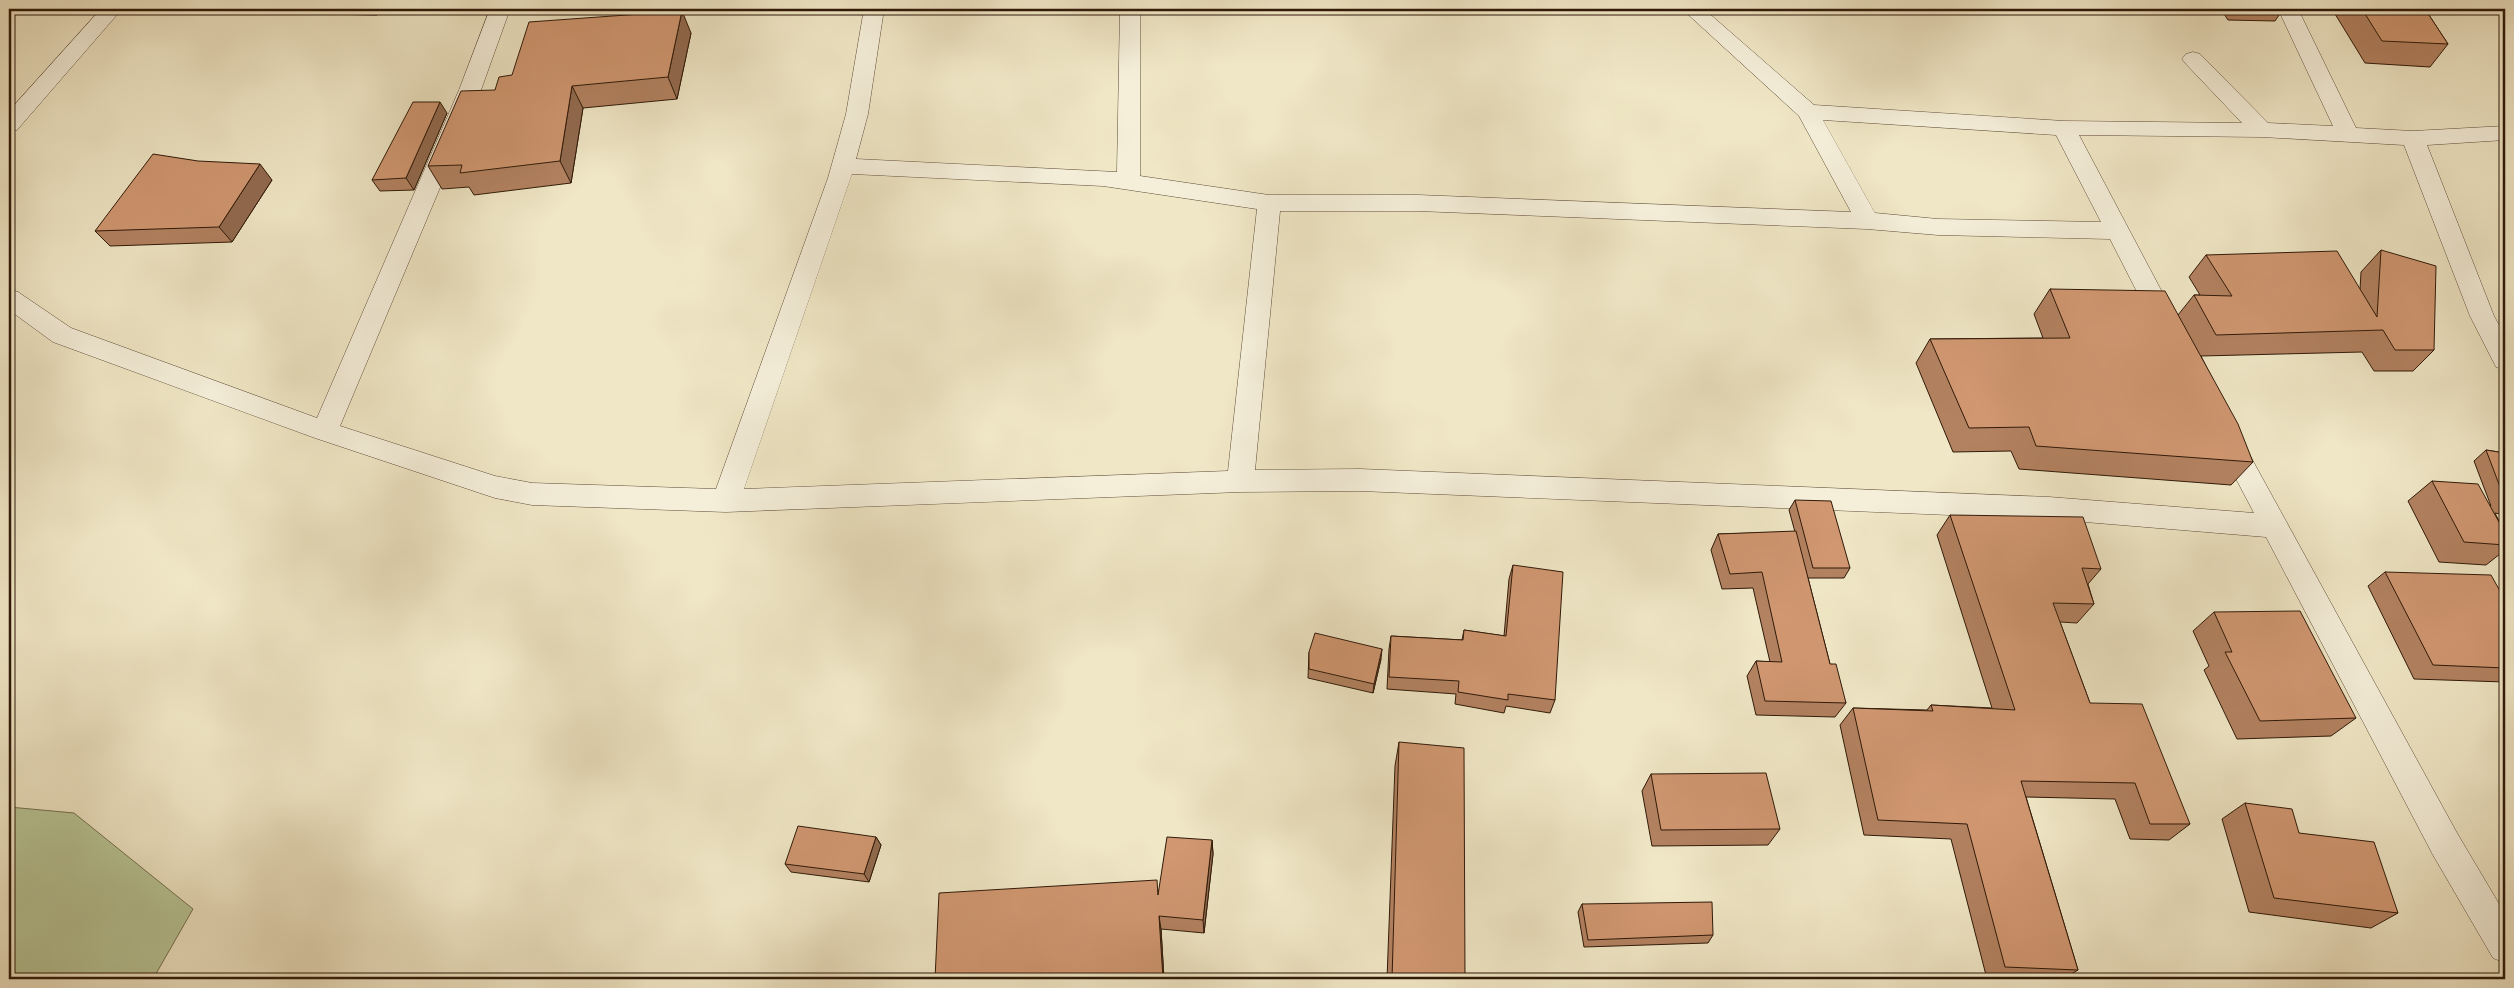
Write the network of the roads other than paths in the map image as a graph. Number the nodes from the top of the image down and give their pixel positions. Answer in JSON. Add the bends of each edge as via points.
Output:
{"nodes":[{"id":1,"x":112,"y":9,"type":"edge"},
{"id":2,"x":500,"y":9,"type":"edge"},
{"id":3,"x":874,"y":9,"type":"edge"},
{"id":4,"x":1130,"y":9,"type":"edge"},
{"id":5,"x":1692,"y":9,"type":"edge"},
{"id":6,"x":2288,"y":9,"type":"edge"},
{"id":7,"x":2192,"y":59,"type":"dead end"},
{"id":8,"x":1808,"y":112,"type":"junction"},
{"id":9,"x":9,"y":125,"type":"edge"},
{"id":10,"x":2064,"y":128,"type":"junction"},
{"id":11,"x":2262,"y":130,"type":"junction"},
{"id":12,"x":2505,"y":133,"type":"edge"},
{"id":13,"x":2348,"y":135,"type":"junction"},
{"id":14,"x":2413,"y":138,"type":"junction"},
{"id":15,"x":842,"y":166,"type":"junction"},
{"id":16,"x":1128,"y":182,"type":"junction"},
{"id":17,"x":1269,"y":203,"type":"junction"},
{"id":18,"x":1867,"y":221,"type":"junction"},
{"id":19,"x":2116,"y":231,"type":"junction"},
{"id":20,"x":9,"y":298,"type":"edge"},
{"id":21,"x":2177,"y":344,"type":"edge"},
{"id":22,"x":2505,"y":360,"type":"edge"},
{"id":23,"x":2214,"y":413,"type":"edge"},
{"id":24,"x":324,"y":431,"type":"junction"},
{"id":25,"x":1240,"y":482,"type":"junction"},
{"id":26,"x":726,"y":501,"type":"junction"},
{"id":27,"x":2275,"y":526,"type":"junction"},
{"id":28,"x":2505,"y":946,"type":"edge"}],
"edges":[{"from":1,"to":9,"type":"street"},
{"from":2,"to":24,"type":"street","via":[[470,90]]},
{"from":3,"to":15,"type":"street","via":[[857,114]]},
{"from":4,"to":16,"type":"street"},
{"from":5,"to":8,"type":"street"},
{"from":6,"to":13,"type":"street"},
{"from":7,"to":11,"type":"street"},
{"from":8,"to":10,"type":"street"},
{"from":8,"to":18,"type":"street"},
{"from":10,"to":11,"type":"street"},
{"from":10,"to":19,"type":"street"},
{"from":11,"to":13,"type":"street"},
{"from":12,"to":14,"type":"street"},
{"from":13,"to":14,"type":"street"},
{"from":14,"to":22,"type":"street","via":[[2482,316]]},
{"from":15,"to":16,"type":"street","via":[[1103,178]]},
{"from":15,"to":26,"type":"street"},
{"from":16,"to":17,"type":"street"},
{"from":17,"to":18,"type":"street","via":[[1418,203]]},
{"from":17,"to":25,"type":"street"},
{"from":18,"to":19,"type":"street","via":[[1938,227]]},
{"from":19,"to":21,"type":"street"},
{"from":20,"to":24,"type":"street","via":[[62,334]]},
{"from":23,"to":27,"type":"street"},
{"from":24,"to":26,"type":"street","via":[[494,487],[532,494]]},
{"from":25,"to":26,"type":"street"},
{"from":25,"to":27,"type":"street","via":[[1360,480],[1883,500],[2049,508]]},
{"from":27,"to":28,"type":"street","via":[[2444,844]]}]}
